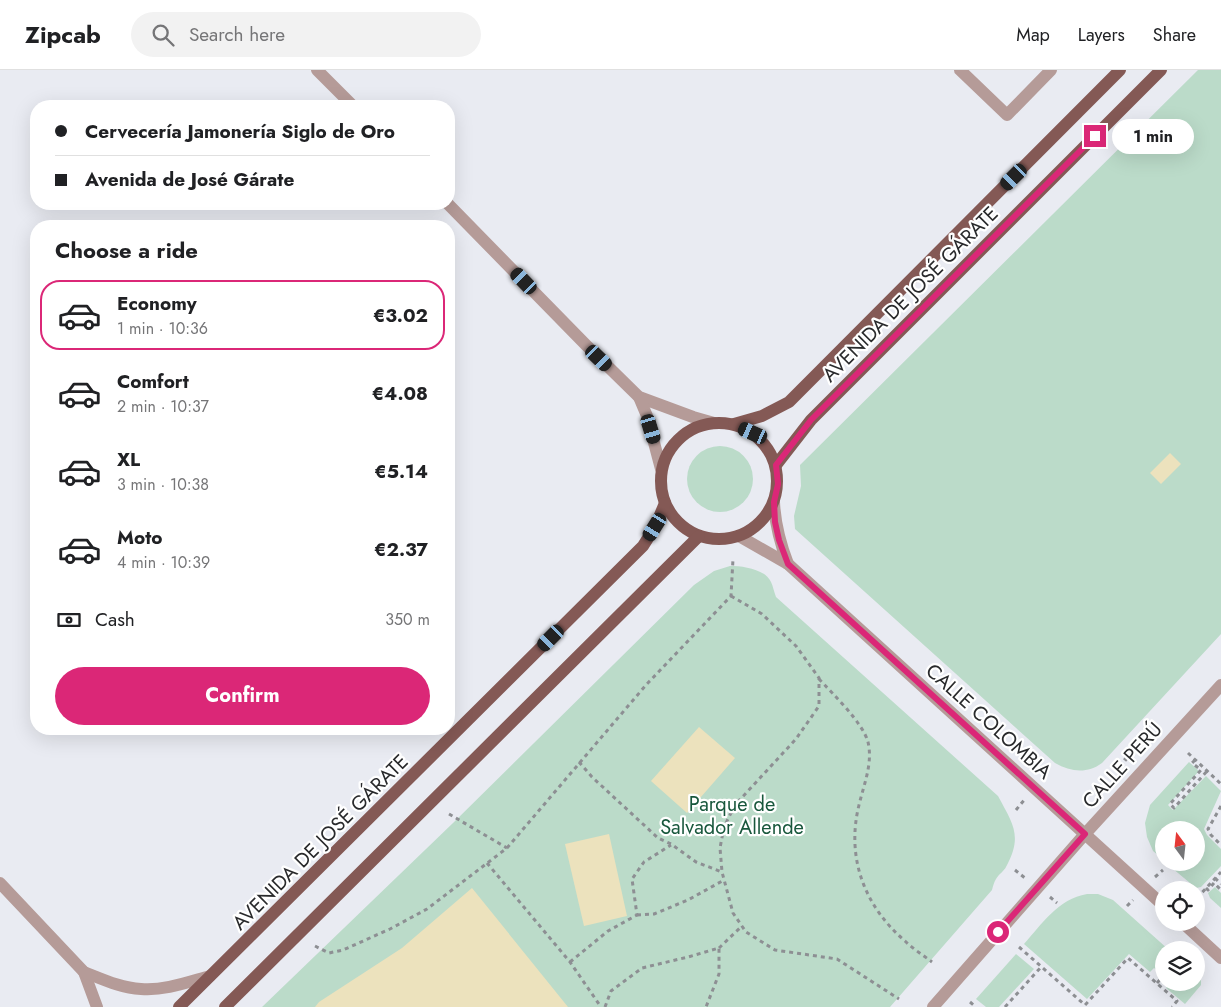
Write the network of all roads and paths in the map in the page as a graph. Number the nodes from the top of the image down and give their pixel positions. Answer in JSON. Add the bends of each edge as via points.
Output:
{"nodes":[{"id":1,"x":317,"y":70,"type":"edge"},
{"id":2,"x":960,"y":70,"type":"edge"},
{"id":3,"x":1051,"y":70,"type":"edge"},
{"id":4,"x":1120,"y":70,"type":"edge"},
{"id":5,"x":1161,"y":70,"type":"edge"},
{"id":6,"x":347,"y":100,"type":"edge"},
{"id":7,"x":454,"y":210,"type":"edge"},
{"id":8,"x":639,"y":397,"type":"junction"},
{"id":9,"x":714,"y":423,"type":"junction"},
{"id":10,"x":734,"y":424,"type":"junction"},
{"id":11,"x":776,"y":465,"type":"junction"},
{"id":12,"x":662,"y":469,"type":"junction"},
{"id":13,"x":774,"y":502,"type":"junction"},
{"id":14,"x":665,"y":503,"type":"junction"},
{"id":15,"x":699,"y":536,"type":"junction"},
{"id":16,"x":739,"y":536,"type":"junction"},
{"id":17,"x":733,"y":559,"type":"dead end"},
{"id":18,"x":788,"y":564,"type":"junction"},
{"id":19,"x":731,"y":596,"type":"junction"},
{"id":20,"x":819,"y":678,"type":"junction"},
{"id":21,"x":1221,"y":685,"type":"edge"},
{"id":22,"x":455,"y":733,"type":"edge"},
{"id":23,"x":453,"y":735,"type":"edge"},
{"id":24,"x":1188,"y":753,"type":"dead end"},
{"id":25,"x":1195,"y":760,"type":"junction"},
{"id":26,"x":578,"y":762,"type":"junction"},
{"id":27,"x":1207,"y":771,"type":"junction"},
{"id":28,"x":1221,"y":784,"type":"edge"},
{"id":29,"x":1221,"y":806,"type":"edge"},
{"id":30,"x":449,"y":814,"type":"dead end"},
{"id":31,"x":1085,"y":834,"type":"junction"},
{"id":32,"x":671,"y":844,"type":"junction"},
{"id":33,"x":1221,"y":845,"type":"edge"},
{"id":34,"x":506,"y":848,"type":"junction"},
{"id":35,"x":487,"y":863,"type":"junction"},
{"id":36,"x":722,"y":872,"type":"junction"},
{"id":37,"x":1221,"y":872,"type":"edge"},
{"id":38,"x":1215,"y":878,"type":"junction"},
{"id":39,"x":724,"y":880,"type":"junction"},
{"id":40,"x":0,"y":883,"type":"edge"},
{"id":41,"x":1221,"y":884,"type":"edge"},
{"id":42,"x":1206,"y":888,"type":"joint"},
{"id":43,"x":1221,"y":890,"type":"edge"},
{"id":44,"x":1155,"y":898,"type":"edge"},
{"id":45,"x":637,"y":915,"type":"junction"},
{"id":46,"x":742,"y":926,"type":"junction"},
{"id":47,"x":1192,"y":931,"type":"edge"},
{"id":48,"x":315,"y":946,"type":"dead end"},
{"id":49,"x":1018,"y":947,"type":"dead end"},
{"id":50,"x":719,"y":948,"type":"junction"},
{"id":51,"x":1221,"y":958,"type":"edge"},
{"id":52,"x":570,"y":962,"type":"junction"},
{"id":53,"x":932,"y":962,"type":"dead end"},
{"id":54,"x":1042,"y":966,"type":"junction"},
{"id":55,"x":84,"y":972,"type":"junction"},
{"id":56,"x":210,"y":976,"type":"junction"},
{"id":57,"x":1155,"y":981,"type":"edge"},
{"id":58,"x":1166,"y":991,"type":"edge"},
{"id":59,"x":900,"y":999,"type":"dead end"},
{"id":60,"x":970,"y":1002,"type":"dead end"},
{"id":61,"x":98,"y":1007,"type":"edge"},
{"id":62,"x":179,"y":1007,"type":"edge"},
{"id":63,"x":225,"y":1007,"type":"edge"},
{"id":64,"x":601,"y":1007,"type":"edge"},
{"id":65,"x":605,"y":1007,"type":"edge"},
{"id":66,"x":706,"y":1007,"type":"edge"},
{"id":67,"x":933,"y":1007,"type":"edge"},
{"id":68,"x":976,"y":1007,"type":"edge"},
{"id":69,"x":1005,"y":1007,"type":"edge"},
{"id":70,"x":1172,"y":1007,"type":"edge"}],
"edges":[{"from":1,"to":6,"type":"street"},
{"from":2,"to":3,"type":"street","via":[[1007,115]]},
{"from":4,"to":10,"type":"main road","name":"AVENIDA DE JOSÉ GÁRATE","via":[[788,402],[762,416]]},
{"from":5,"to":11,"type":"main road","name":"AVENIDA DE JOSÉ GÁRATE","via":[[811,420]]},
{"from":7,"to":8,"type":"street"},
{"from":8,"to":9,"type":"street"},
{"from":8,"to":12,"type":"street"},
{"from":9,"to":10,"type":"main road"},
{"from":9,"to":12,"type":"main road","via":[[696,427],[680,437],[668,452]]},
{"from":10,"to":11,"type":"main road","via":[[753,433],[767,447]]},
{"from":11,"to":13,"type":"main road","via":[[778,484]]},
{"from":12,"to":14,"type":"main road","via":[[661,487]]},
{"from":13,"to":16,"type":"main road","via":[[766,517]]},
{"from":13,"to":18,"type":"street","name":"CALLE COLOMBIA","via":[[777,531]]},
{"from":14,"to":15,"type":"main road","via":[[678,523]]},
{"from":14,"to":22,"type":"main road","name":"AVENIDA DE JOSÉ GÁRATE","via":[[643,546]]},
{"from":15,"to":16,"type":"main road","via":[[719,540]]},
{"from":15,"to":63,"type":"main road"},
{"from":16,"to":18,"type":"street","name":"CALLE COLOMBIA"},
{"from":17,"to":19,"type":"path"},
{"from":18,"to":31,"type":"street","name":"CALLE COLOMBIA"},
{"from":19,"to":20,"type":"path","via":[[762,614],[796,646]]},
{"from":19,"to":26,"type":"path"},
{"from":20,"to":36,"type":"path","via":[[819,706],[796,739],[735,805],[724,827],[720,848]]},
{"from":20,"to":53,"type":"path","via":[[853,716],[868,739],[870,759],[853,838],[858,870],[867,893],[889,926]]},
{"from":21,"to":31,"type":"street","name":"CALLE PERÚ"},
{"from":23,"to":56,"type":"main road","name":"AVENIDA DE JOSÉ GÁRATE"},
{"from":24,"to":25,"type":"path"},
{"from":25,"to":27,"type":"path"},
{"from":25,"to":27,"type":"path","via":[[1192,763],[1201,770],[1170,804],[1174,808]]},
{"from":26,"to":32,"type":"path","via":[[658,838]]},
{"from":26,"to":34,"type":"path"},
{"from":27,"to":28,"type":"path"},
{"from":29,"to":33,"type":"path","via":[[1208,829]]},
{"from":30,"to":34,"type":"path"},
{"from":31,"to":44,"type":"street","name":"CALLE COLOMBIA"},
{"from":31,"to":67,"type":"street","name":"CALLE PERÚ"},
{"from":32,"to":36,"type":"path","via":[[696,862]]},
{"from":32,"to":45,"type":"path","via":[[644,862],[632,879]]},
{"from":34,"to":35,"type":"path"},
{"from":35,"to":48,"type":"path","via":[[427,908],[390,929],[343,950],[329,953]]},
{"from":35,"to":52,"type":"path"},
{"from":36,"to":39,"type":"path"},
{"from":37,"to":38,"type":"path"},
{"from":38,"to":41,"type":"path"},
{"from":38,"to":42,"type":"path"},
{"from":39,"to":45,"type":"path","via":[[654,914]]},
{"from":39,"to":46,"type":"path","via":[[733,913]]},
{"from":40,"to":55,"type":"street"},
{"from":42,"to":43,"type":"path","via":[[1208,890],[1214,883]]},
{"from":45,"to":52,"type":"path","via":[[608,931]]},
{"from":46,"to":50,"type":"path"},
{"from":46,"to":59,"type":"path","via":[[775,950],[837,959]]},
{"from":47,"to":51,"type":"street"},
{"from":49,"to":54,"type":"path"},
{"from":50,"to":65,"type":"path","via":[[642,968],[611,991]]},
{"from":50,"to":66,"type":"path","via":[[719,974]]},
{"from":52,"to":64,"type":"path"},
{"from":54,"to":57,"type":"path","via":[[1086,1005],[1128,958]]},
{"from":54,"to":69,"type":"path"},
{"from":55,"to":56,"type":"street","via":[[141,989],[163,988]]},
{"from":55,"to":61,"type":"street"},
{"from":56,"to":62,"type":"main road","name":"AVENIDA DE JOSÉ GÁRATE"},
{"from":58,"to":70,"type":"path","via":[[1177,1001]]},
{"from":60,"to":68,"type":"path"}]}
